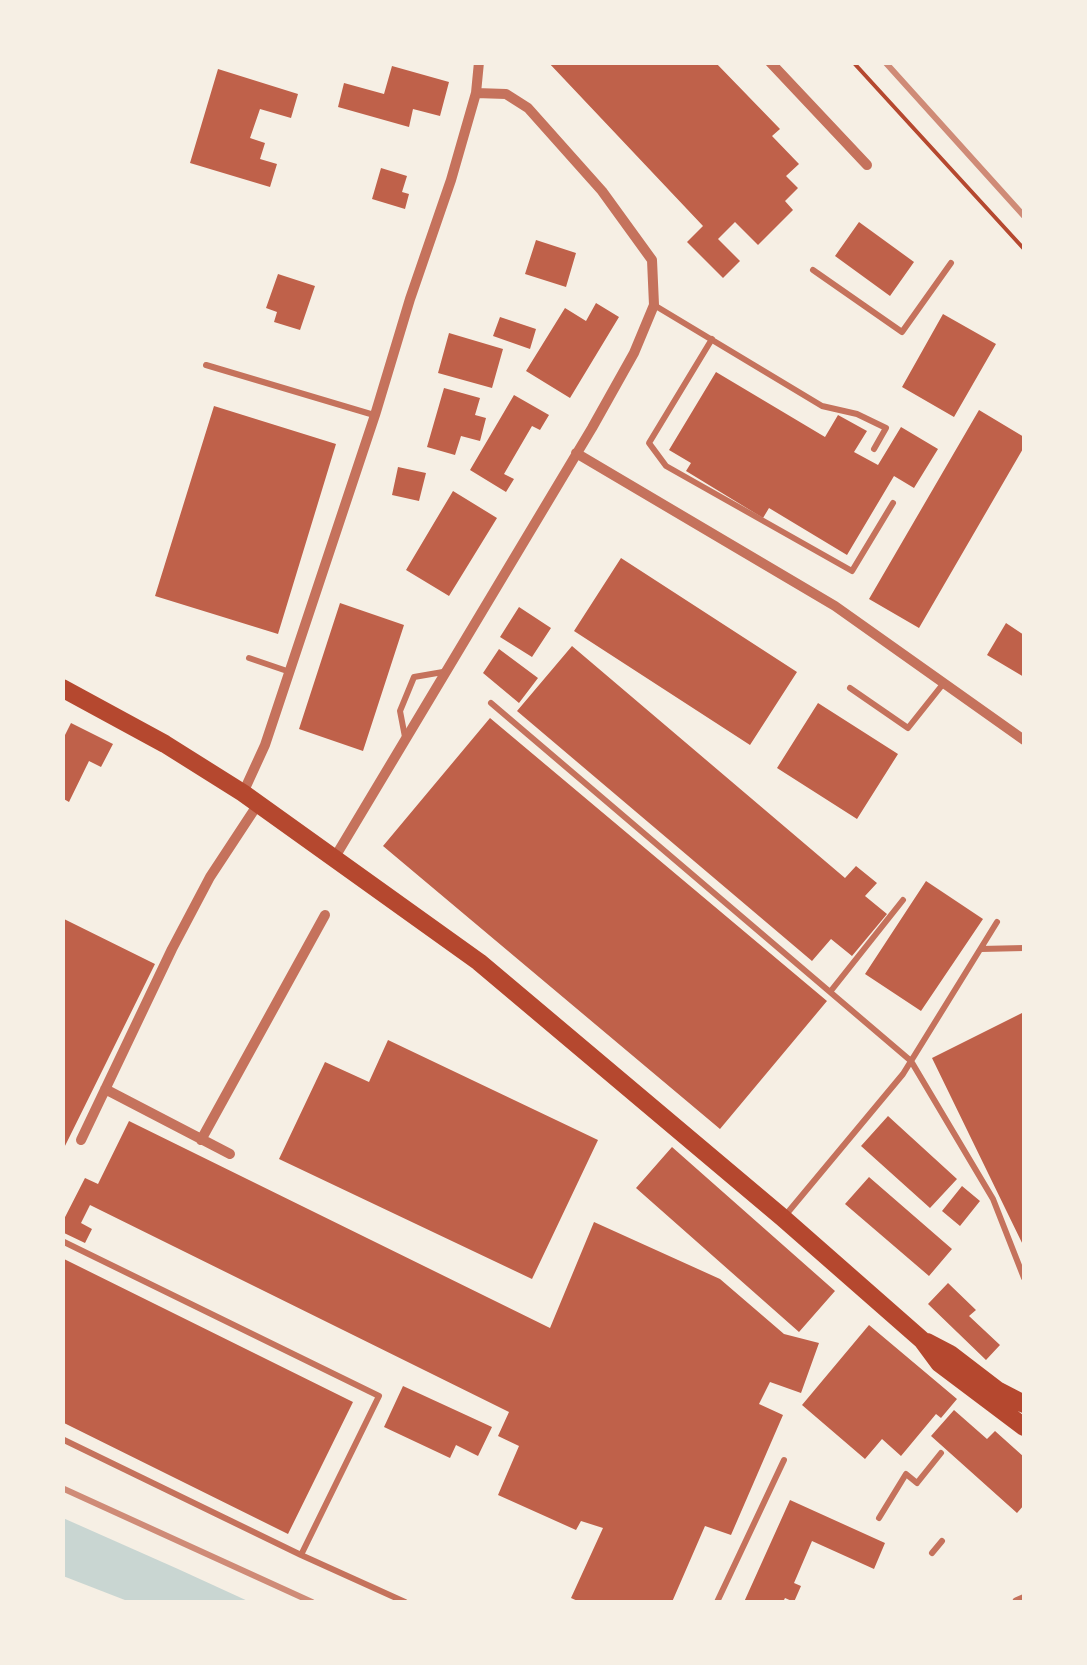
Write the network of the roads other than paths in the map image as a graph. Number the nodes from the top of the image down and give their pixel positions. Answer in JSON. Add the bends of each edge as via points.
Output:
{"nodes":[{"id":1,"x":479,"y":62,"type":"edge"},
{"id":2,"x":770,"y":62,"type":"edge"},
{"id":3,"x":476,"y":93,"type":"junction"},
{"id":4,"x":868,"y":165,"type":"dead end"},
{"id":5,"x":951,"y":263,"type":"dead end"},
{"id":6,"x":814,"y":270,"type":"dead end"},
{"id":7,"x":654,"y":305,"type":"junction"},
{"id":8,"x":712,"y":339,"type":"junction"},
{"id":9,"x":206,"y":365,"type":"dead end"},
{"id":10,"x":375,"y":415,"type":"junction"},
{"id":11,"x":874,"y":449,"type":"dead end"},
{"id":12,"x":576,"y":453,"type":"junction"},
{"id":13,"x":893,"y":503,"type":"dead end"},
{"id":14,"x":248,"y":658,"type":"dead end"},
{"id":15,"x":290,"y":672,"type":"junction"},
{"id":16,"x":444,"y":672,"type":"junction"},
{"id":17,"x":943,"y":684,"type":"junction"},
{"id":18,"x":850,"y":688,"type":"dead end"},
{"id":19,"x":65,"y":695,"type":"edge"},
{"id":20,"x":491,"y":703,"type":"dead end"},
{"id":21,"x":405,"y":737,"type":"junction"},
{"id":22,"x":1024,"y":740,"type":"edge"},
{"id":23,"x":250,"y":799,"type":"junction"},
{"id":24,"x":335,"y":857,"type":"junction"},
{"id":25,"x":903,"y":900,"type":"dead end"},
{"id":26,"x":325,"y":914,"type":"dead end"},
{"id":27,"x":997,"y":922,"type":"dead end"},
{"id":28,"x":1024,"y":948,"type":"edge"},
{"id":29,"x":980,"y":949,"type":"junction"},
{"id":30,"x":830,"y":992,"type":"junction"},
{"id":31,"x":911,"y":1061,"type":"junction"},
{"id":32,"x":105,"y":1089,"type":"junction"},
{"id":33,"x":81,"y":1140,"type":"dead end"},
{"id":34,"x":201,"y":1140,"type":"junction"},
{"id":35,"x":230,"y":1154,"type":"dead end"},
{"id":36,"x":784,"y":1218,"type":"junction"},
{"id":37,"x":62,"y":1241,"type":"edge"},
{"id":38,"x":1024,"y":1278,"type":"edge"},
{"id":39,"x":922,"y":1340,"type":"junction"},
{"id":40,"x":1024,"y":1404,"type":"edge"},
{"id":41,"x":1022,"y":1428,"type":"edge"},
{"id":42,"x":62,"y":1439,"type":"edge"},
{"id":43,"x":941,"y":1453,"type":"dead end"},
{"id":44,"x":784,"y":1460,"type":"dead end"},
{"id":45,"x":879,"y":1518,"type":"dead end"},
{"id":46,"x":942,"y":1541,"type":"dead end"},
{"id":47,"x":932,"y":1553,"type":"dead end"},
{"id":48,"x":301,"y":1555,"type":"junction"},
{"id":49,"x":1024,"y":1599,"type":"edge"},
{"id":50,"x":405,"y":1602,"type":"edge"},
{"id":51,"x":717,"y":1602,"type":"edge"},
{"id":52,"x":1017,"y":1602,"type":"edge"}],
"edges":[{"from":1,"to":3,"type":"street"},
{"from":2,"to":4,"type":"street"},
{"from":3,"to":7,"type":"street","via":[[506,94],[528,108],[602,191],[652,260]]},
{"from":3,"to":10,"type":"street"},
{"from":5,"to":6,"type":"lane","via":[[902,332]]},
{"from":7,"to":8,"type":"lane"},
{"from":7,"to":12,"type":"street"},
{"from":8,"to":11,"type":"lane","via":[[822,406],[886,428]]},
{"from":8,"to":13,"type":"lane","via":[[649,443],[666,466],[852,570]]},
{"from":9,"to":10,"type":"lane"},
{"from":10,"to":15,"type":"street"},
{"from":12,"to":16,"type":"street"},
{"from":12,"to":17,"type":"street","via":[[835,606]]},
{"from":14,"to":15,"type":"lane"},
{"from":15,"to":23,"type":"street"},
{"from":16,"to":21,"type":"street"},
{"from":16,"to":21,"type":"lane","via":[[414,677],[400,711]]},
{"from":17,"to":18,"type":"lane","via":[[908,728]]},
{"from":17,"to":22,"type":"street"},
{"from":19,"to":23,"type":"main road","via":[[165,744]]},
{"from":20,"to":30,"type":"lane"},
{"from":21,"to":24,"type":"street"},
{"from":23,"to":24,"type":"main road"},
{"from":23,"to":32,"type":"street"},
{"from":24,"to":36,"type":"main road","via":[[478,962]]},
{"from":25,"to":30,"type":"lane"},
{"from":26,"to":34,"type":"street"},
{"from":27,"to":29,"type":"lane"},
{"from":28,"to":29,"type":"lane"},
{"from":29,"to":31,"type":"lane"},
{"from":30,"to":31,"type":"lane"},
{"from":31,"to":36,"type":"lane"},
{"from":31,"to":38,"type":"lane","via":[[993,1198]]},
{"from":32,"to":33,"type":"street"},
{"from":32,"to":34,"type":"street"},
{"from":34,"to":35,"type":"street"},
{"from":36,"to":39,"type":"main road"},
{"from":37,"to":48,"type":"lane","via":[[378,1396]]},
{"from":39,"to":40,"type":"main road"},
{"from":39,"to":41,"type":"main road","via":[[940,1363]]},
{"from":42,"to":48,"type":"lane"},
{"from":43,"to":45,"type":"lane","via":[[918,1483],[906,1474]]},
{"from":44,"to":51,"type":"lane"},
{"from":46,"to":47,"type":"lane"},
{"from":48,"to":50,"type":"lane"},
{"from":49,"to":52,"type":"street"}]}
